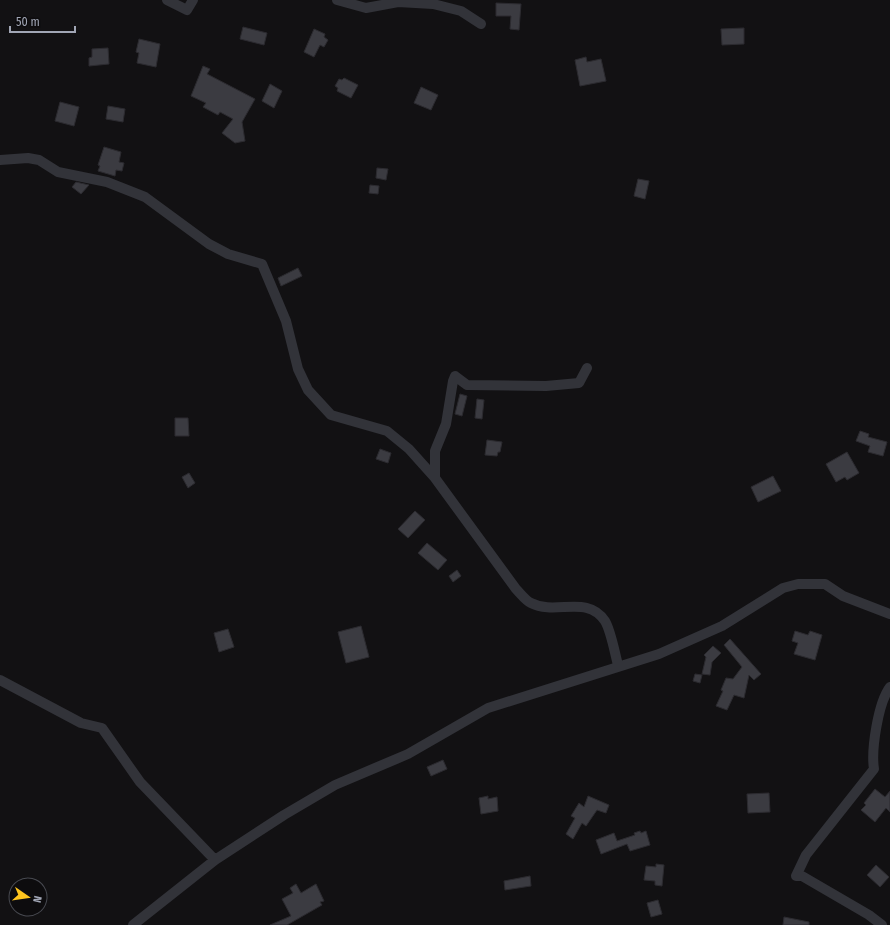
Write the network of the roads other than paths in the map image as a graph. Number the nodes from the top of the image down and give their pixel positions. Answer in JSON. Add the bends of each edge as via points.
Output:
{"nodes":[{"id":1,"x":167,"y":0,"type":"edge"},
{"id":2,"x":193,"y":0,"type":"edge"},
{"id":3,"x":337,"y":0,"type":"edge"},
{"id":4,"x":482,"y":24,"type":"dead end"},
{"id":5,"x":0,"y":160,"type":"edge"},
{"id":6,"x":587,"y":368,"type":"dead end"},
{"id":7,"x":435,"y":478,"type":"junction"},
{"id":8,"x":890,"y":614,"type":"edge"},
{"id":9,"x":618,"y":665,"type":"junction"},
{"id":10,"x":0,"y":680,"type":"edge"},
{"id":11,"x":890,"y":687,"type":"edge"},
{"id":12,"x":214,"y":860,"type":"junction"},
{"id":13,"x":133,"y":925,"type":"edge"},
{"id":14,"x":882,"y":925,"type":"edge"}],
"edges":[{"from":1,"to":2,"type":"street","via":[[187,10]]},
{"from":3,"to":4,"type":"street","via":[[366,8],[398,2],[433,4],[461,11]]},
{"from":5,"to":7,"type":"street","via":[[39,160],[58,172],[107,182],[145,197],[209,244],[228,254],[262,264],[286,321],[298,369],[308,390],[331,415],[386,431],[410,449]]},
{"from":6,"to":7,"type":"street","via":[[579,383],[546,386],[467,385],[455,376],[446,424],[435,451]]},
{"from":7,"to":9,"type":"street","via":[[516,588],[531,603],[555,608],[585,606],[597,612],[606,622]]},
{"from":8,"to":9,"type":"street","via":[[843,596],[825,584],[798,584],[783,588],[722,626],[659,654]]},
{"from":9,"to":12,"type":"street","via":[[488,708],[408,754],[335,785]]},
{"from":10,"to":12,"type":"street","via":[[81,723],[102,728],[140,782]]},
{"from":11,"to":14,"type":"street","via":[[875,736],[872,757],[874,769],[806,855],[796,876],[802,876]]},
{"from":12,"to":13,"type":"street"}]}
